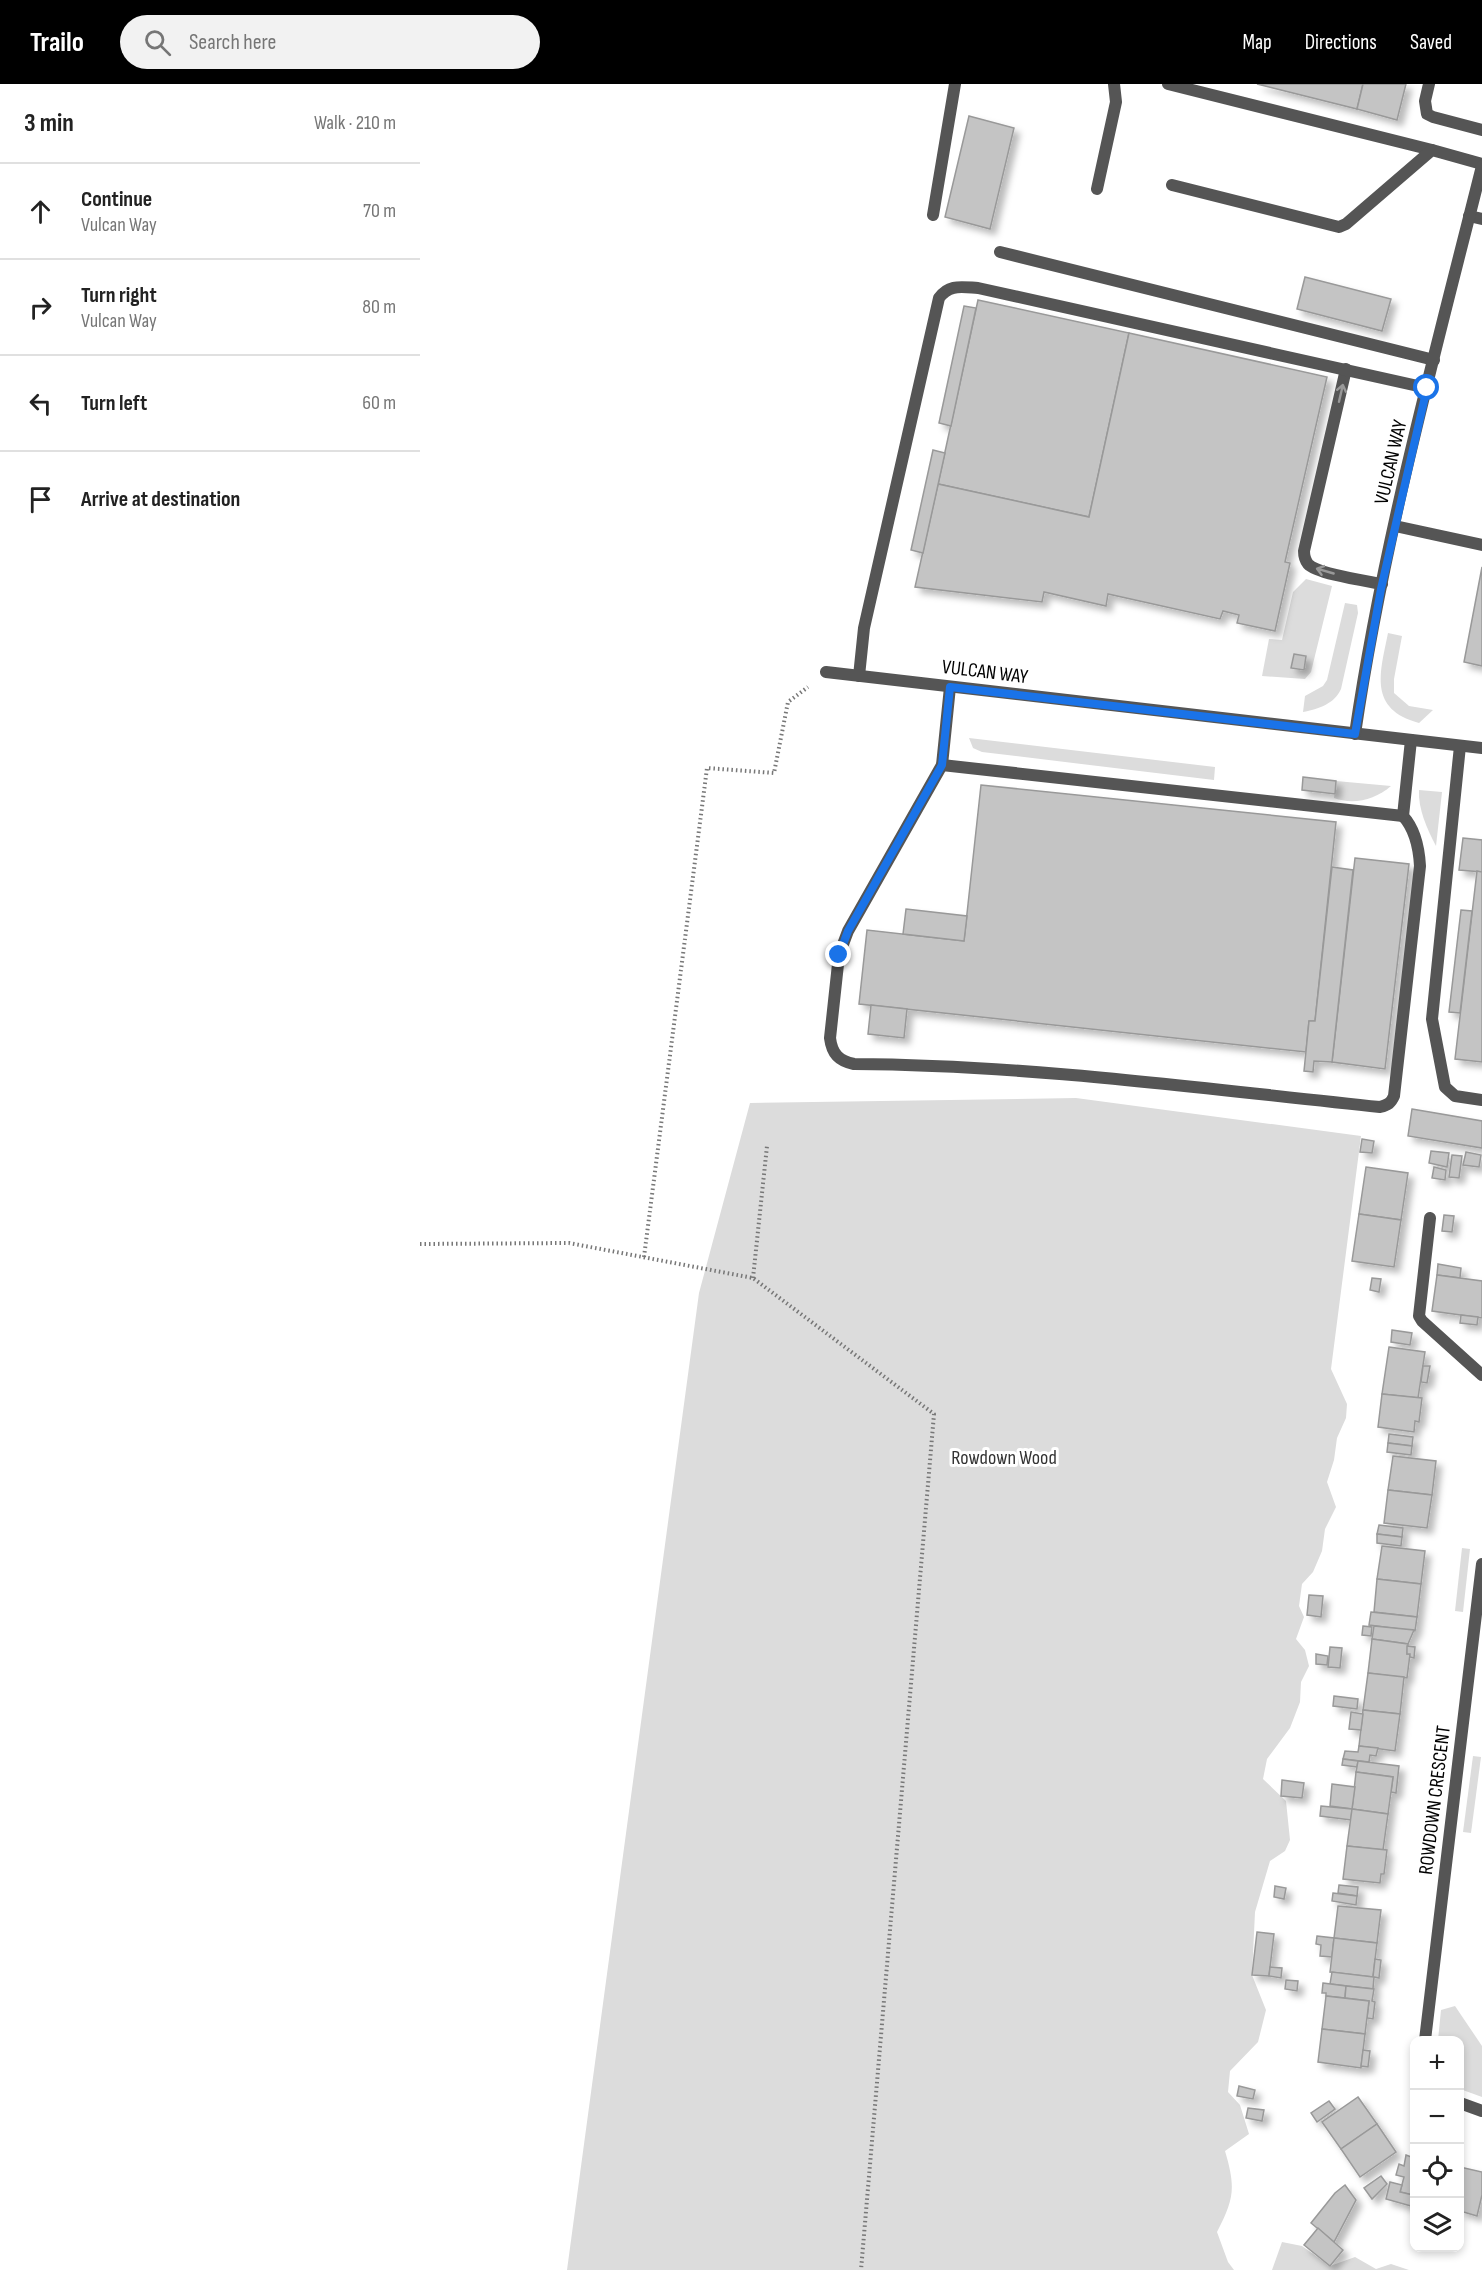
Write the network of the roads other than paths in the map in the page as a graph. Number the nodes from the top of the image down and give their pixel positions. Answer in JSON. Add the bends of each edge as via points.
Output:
{"nodes":[{"id":1,"x":955,"y":84,"type":"edge"},
{"id":2,"x":1114,"y":84,"type":"edge"},
{"id":3,"x":1168,"y":84,"type":"edge"},
{"id":4,"x":1429,"y":84,"type":"edge"},
{"id":5,"x":1482,"y":130,"type":"edge"},
{"id":6,"x":1432,"y":150,"type":"junction"},
{"id":7,"x":1482,"y":165,"type":"edge"},
{"id":8,"x":1172,"y":185,"type":"dead end"},
{"id":9,"x":1097,"y":189,"type":"dead end"},
{"id":10,"x":933,"y":215,"type":"dead end"},
{"id":11,"x":1476,"y":218,"type":"edge"},
{"id":12,"x":1000,"y":252,"type":"dead end"},
{"id":13,"x":1434,"y":360,"type":"junction"},
{"id":14,"x":1346,"y":369,"type":"junction"},
{"id":15,"x":1427,"y":388,"type":"junction"},
{"id":16,"x":1395,"y":526,"type":"junction"},
{"id":17,"x":1482,"y":545,"type":"edge"},
{"id":18,"x":1382,"y":584,"type":"junction"},
{"id":19,"x":826,"y":672,"type":"road end"},
{"id":20,"x":859,"y":676,"type":"junction"},
{"id":21,"x":950,"y":687,"type":"junction"},
{"id":22,"x":1355,"y":734,"type":"junction"},
{"id":23,"x":1411,"y":740,"type":"junction"},
{"id":24,"x":1460,"y":746,"type":"junction"},
{"id":25,"x":1482,"y":748,"type":"edge"},
{"id":26,"x":942,"y":765,"type":"junction"},
{"id":27,"x":1403,"y":816,"type":"junction"},
{"id":28,"x":1482,"y":1100,"type":"edge"},
{"id":29,"x":1430,"y":1218,"type":"dead end"},
{"id":30,"x":1482,"y":1375,"type":"edge"},
{"id":31,"x":1482,"y":1564,"type":"edge"},
{"id":32,"x":1425,"y":2036,"type":"edge"},
{"id":33,"x":1464,"y":2104,"type":"edge"},
{"id":34,"x":1482,"y":2111,"type":"edge"}],
"edges":[{"from":1,"to":10,"type":"street"},
{"from":2,"to":9,"type":"street","via":[[1116,102]]},
{"from":3,"to":6,"type":"street"},
{"from":4,"to":5,"type":"street","via":[[1427,114]]},
{"from":6,"to":7,"type":"street"},
{"from":6,"to":8,"type":"street","via":[[1339,227]]},
{"from":7,"to":11,"type":"street","name":"VULCAN WAY"},
{"from":11,"to":13,"type":"street","name":"VULCAN WAY"},
{"from":12,"to":13,"type":"street"},
{"from":13,"to":15,"type":"street","name":"VULCAN WAY"},
{"from":14,"to":15,"type":"street"},
{"from":18,"to":14,"type":"street","one_way":true,"via":[[1322,571],[1311,567],[1304,557]]},
{"from":14,"to":20,"type":"street","via":[[978,288],[952,286],[944,290],[939,298],[864,628]]},
{"from":15,"to":16,"type":"street","name":"VULCAN WAY"},
{"from":16,"to":17,"type":"street"},
{"from":16,"to":18,"type":"street","name":"VULCAN WAY"},
{"from":18,"to":22,"type":"street","name":"VULCAN WAY"},
{"from":19,"to":20,"type":"street","name":"VULCAN WAY"},
{"from":20,"to":21,"type":"street","name":"VULCAN WAY"},
{"from":21,"to":22,"type":"street","name":"VULCAN WAY"},
{"from":21,"to":26,"type":"street"},
{"from":22,"to":23,"type":"street","name":"VULCAN WAY"},
{"from":23,"to":24,"type":"street","name":"VULCAN WAY"},
{"from":23,"to":27,"type":"street"},
{"from":24,"to":25,"type":"street","name":"VULCAN WAY"},
{"from":24,"to":28,"type":"street","via":[[1432,1019],[1445,1087],[1455,1096]]},
{"from":26,"to":27,"type":"street"},
{"from":26,"to":27,"type":"street","via":[[842,944],[830,1038],[831,1048],[844,1062],[1020,1070],[1386,1106],[1394,1096],[1420,866],[1417,843]]},
{"from":29,"to":30,"type":"street","via":[[1419,1316]]},
{"from":31,"to":32,"type":"street","name":"ROWDOWN CRESCENT"},
{"from":33,"to":34,"type":"street"}]}
